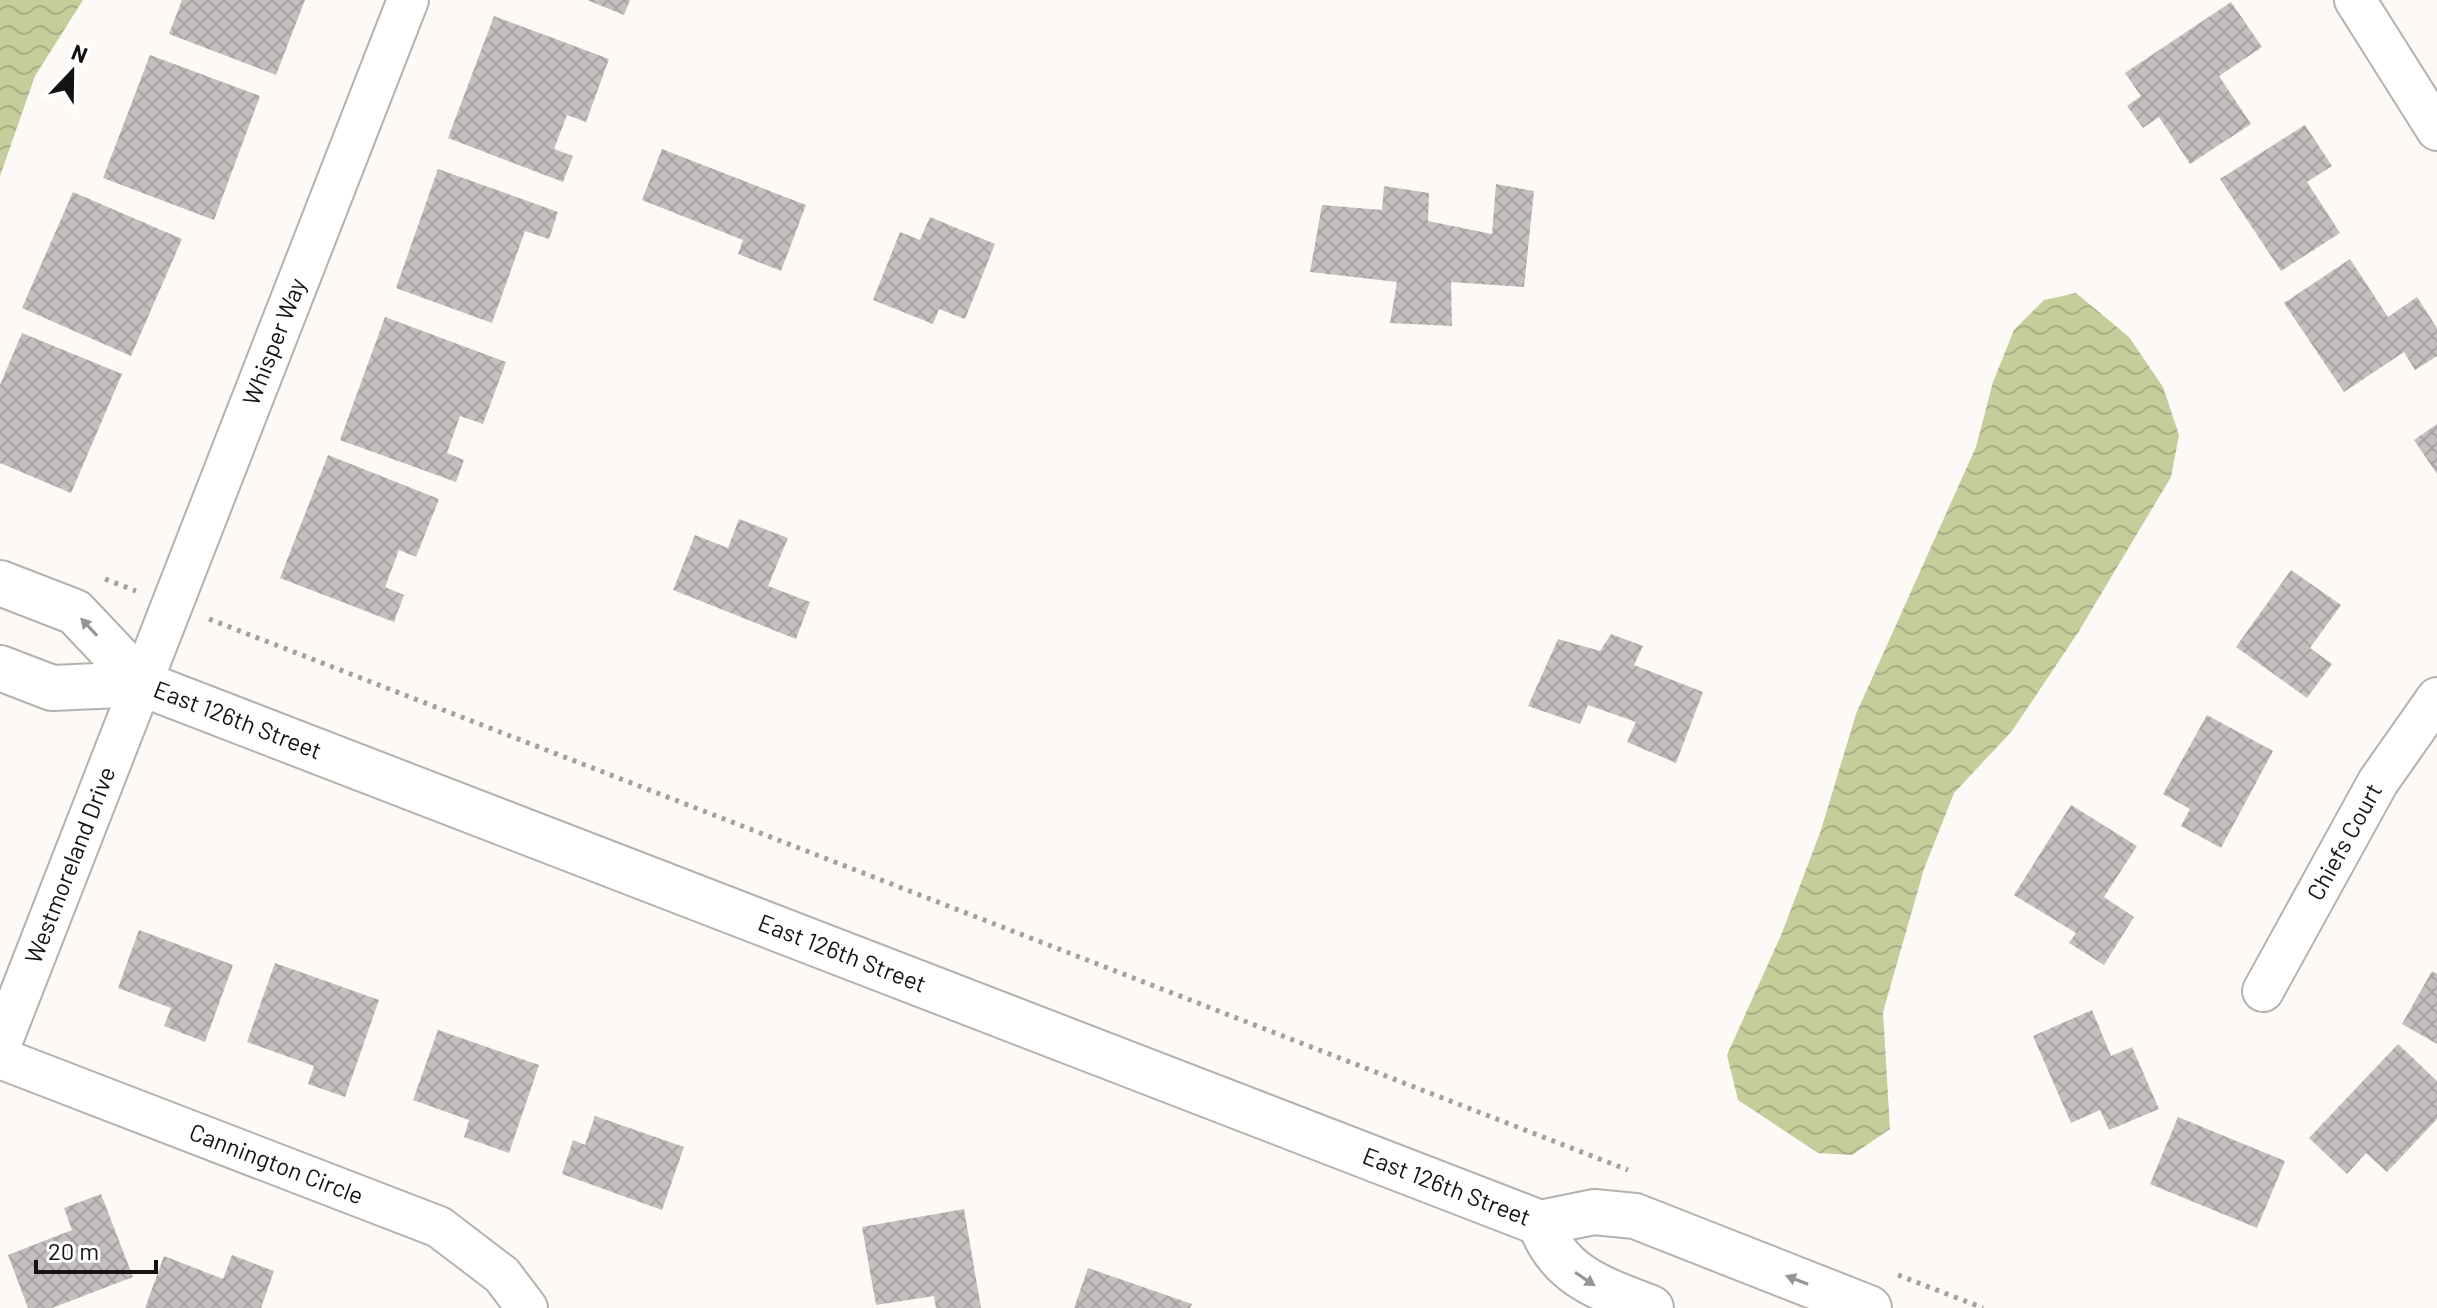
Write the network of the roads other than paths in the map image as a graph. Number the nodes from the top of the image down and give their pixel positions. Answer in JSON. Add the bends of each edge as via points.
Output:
{"nodes":[{"id":1,"x":408,"y":0,"type":"edge"},
{"id":2,"x":2355,"y":0,"type":"edge"},
{"id":3,"x":2437,"y":130,"type":"edge"},
{"id":4,"x":0,"y":583,"type":"edge"},
{"id":5,"x":0,"y":668,"type":"edge"},
{"id":6,"x":143,"y":684,"type":"junction"},
{"id":7,"x":2437,"y":698,"type":"edge"},
{"id":8,"x":2263,"y":991,"type":"dead end"},
{"id":9,"x":0,"y":1046,"type":"edge"},
{"id":10,"x":0,"y":1058,"type":"edge"},
{"id":11,"x":1540,"y":1223,"type":"junction"},
{"id":12,"x":1876,"y":1289,"type":"edge"},
{"id":13,"x":527,"y":1308,"type":"edge"},
{"id":14,"x":1651,"y":1308,"type":"edge"}],
"edges":[{"from":1,"to":6,"type":"street","name":"Whisper Way"},
{"from":2,"to":3,"type":"street"},
{"from":6,"to":4,"type":"main road","name":"East 126th Street","one_way":true,"via":[[75,612]]},
{"from":5,"to":6,"type":"main road","name":"East 126th Street","via":[[52,688]]},
{"from":6,"to":9,"type":"street","name":"Westmoreland Drive"},
{"from":6,"to":11,"type":"main road","name":"East 126th Street"},
{"from":7,"to":8,"type":"street","name":"Chiefs Court","via":[[2378,782]]},
{"from":10,"to":13,"type":"street","name":"Cannington Circle","via":[[439,1227],[502,1275]]},
{"from":12,"to":11,"type":"main road","name":"East 126th Street","one_way":true,"via":[[1635,1216],[1594,1212]]},
{"from":11,"to":14,"type":"main road","name":"East 126th Street","one_way":true,"via":[[1557,1255],[1587,1283]]}]}
